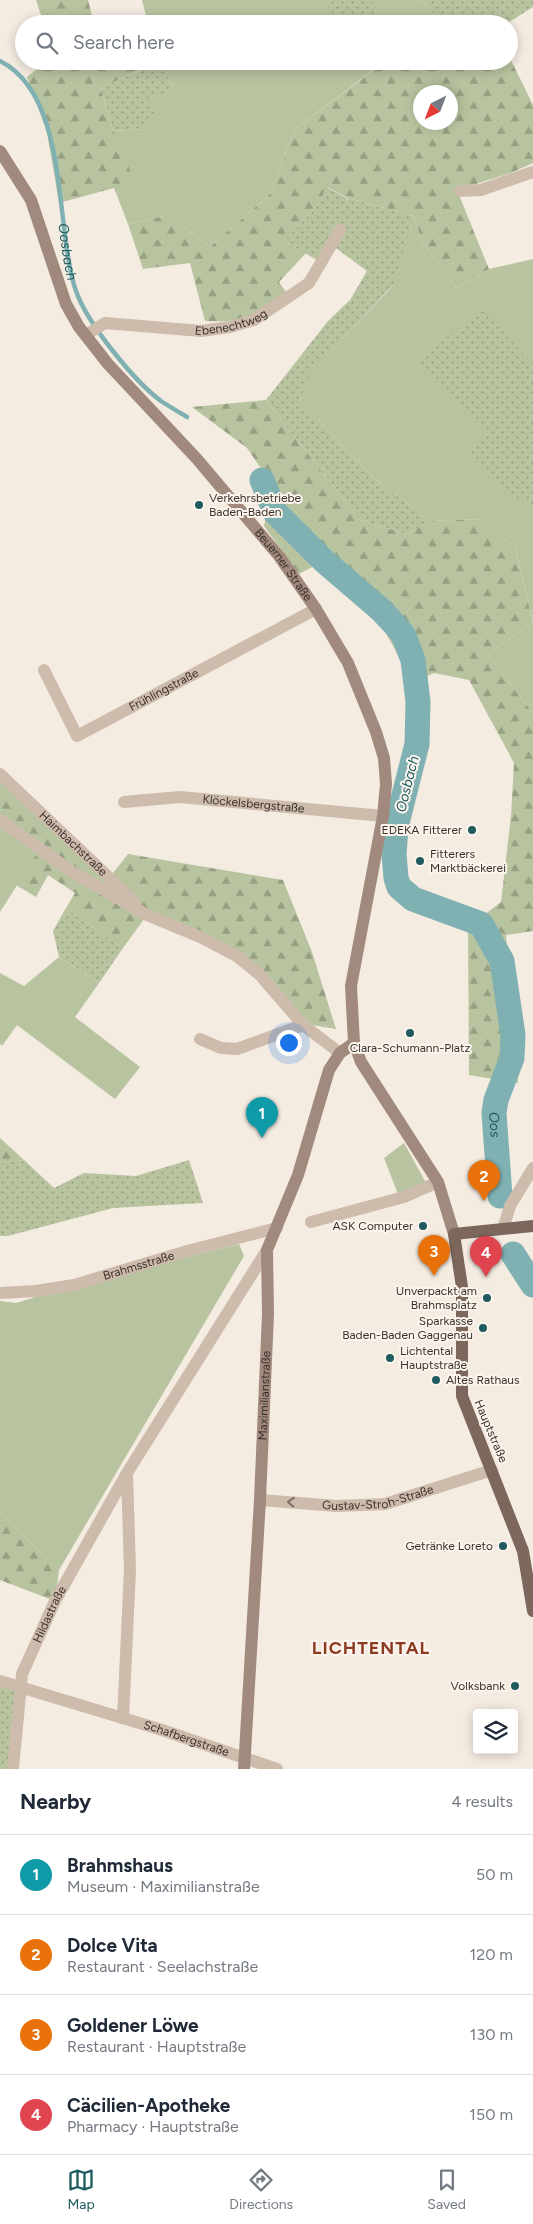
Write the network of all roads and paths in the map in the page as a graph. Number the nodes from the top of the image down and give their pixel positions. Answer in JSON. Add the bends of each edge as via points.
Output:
{"nodes":[{"id":1,"x":0,"y":151,"type":"edge"},
{"id":2,"x":533,"y":172,"type":"edge"},
{"id":3,"x":460,"y":191,"type":"dead end"},
{"id":4,"x":340,"y":230,"type":"dead end"},
{"id":5,"x":89,"y":333,"type":"junction"},
{"id":6,"x":316,"y":609,"type":"junction"},
{"id":7,"x":44,"y":670,"type":"dead end"},
{"id":8,"x":0,"y":774,"type":"edge"},
{"id":9,"x":124,"y":802,"type":"dead end"},
{"id":10,"x":383,"y":816,"type":"junction"},
{"id":11,"x":0,"y":820,"type":"edge"},
{"id":12,"x":147,"y":914,"type":"junction"},
{"id":13,"x":303,"y":1025,"type":"junction"},
{"id":14,"x":200,"y":1039,"type":"dead end"},
{"id":15,"x":354,"y":1043,"type":"junction"},
{"id":16,"x":340,"y":1053,"type":"junction"},
{"id":17,"x":533,"y":1168,"type":"edge"},
{"id":18,"x":438,"y":1182,"type":"junction"},
{"id":19,"x":312,"y":1222,"type":"dead end"},
{"id":20,"x":533,"y":1226,"type":"edge"},
{"id":21,"x":277,"y":1228,"type":"junction"},
{"id":22,"x":503,"y":1229,"type":"junction"},
{"id":23,"x":454,"y":1234,"type":"junction"},
{"id":24,"x":267,"y":1250,"type":"junction"},
{"id":25,"x":0,"y":1293,"type":"edge"},
{"id":26,"x":492,"y":1470,"type":"junction"},
{"id":27,"x":127,"y":1473,"type":"junction"},
{"id":28,"x":260,"y":1500,"type":"junction"},
{"id":29,"x":533,"y":1611,"type":"edge"},
{"id":30,"x":0,"y":1681,"type":"edge"},
{"id":31,"x":19,"y":1685,"type":"junction"},
{"id":32,"x":123,"y":1718,"type":"junction"},
{"id":33,"x":245,"y":1764,"type":"edge"},
{"id":34,"x":13,"y":1769,"type":"edge"},
{"id":35,"x":277,"y":1769,"type":"edge"}],
"edges":[{"from":1,"to":5,"type":"main road","name":"Beuerner Straße","via":[[31,200],[66,304]]},
{"from":2,"to":3,"type":"street","via":[[481,190]]},
{"from":4,"to":5,"type":"street","name":"Ebenechtweg","via":[[309,283],[254,320],[201,330],[105,323]]},
{"from":5,"to":6,"type":"main road","name":"Beuerner Straße","via":[[108,364],[197,459],[279,556]]},
{"from":6,"to":7,"type":"street","name":"Frühlingstraße","via":[[78,736]]},
{"from":6,"to":10,"type":"main road","name":"Beuerner Straße","via":[[348,663],[376,732],[384,758]]},
{"from":8,"to":12,"type":"street","name":"Haimbachstraße"},
{"from":9,"to":10,"type":"street","name":"Klöckelsbergstraße","via":[[180,798]]},
{"from":10,"to":15,"type":"main road","name":"Beuerner Straße","via":[[351,986]]},
{"from":11,"to":12,"type":"street","name":"Haimbachstraße","via":[[71,872]]},
{"from":12,"to":13,"type":"street","name":"Haimbachstraße","via":[[237,956],[260,975]]},
{"from":13,"to":14,"type":"street","via":[[237,1049],[221,1048]]},
{"from":13,"to":16,"type":"street","name":"Haimbachstraße"},
{"from":15,"to":16,"type":"main road","name":"Maximilianstraße"},
{"from":15,"to":18,"type":"main road","name":"Hauptstraße","via":[[362,1062]]},
{"from":16,"to":21,"type":"main road","name":"Maximilianstraße","via":[[330,1070],[298,1175]]},
{"from":17,"to":22,"type":"street","via":[[510,1206]]},
{"from":18,"to":19,"type":"street","via":[[404,1197]]},
{"from":18,"to":23,"type":"main road","name":"Hauptstraße"},
{"from":20,"to":22,"type":"main road"},
{"from":21,"to":24,"type":"main road","name":"Maximilianstraße"},
{"from":21,"to":25,"type":"street","name":"Brahmsstraße","via":[[74,1284]]},
{"from":22,"to":23,"type":"main road"},
{"from":23,"to":26,"type":"main road","name":"Hauptstraße","via":[[462,1287],[462,1396]]},
{"from":24,"to":27,"type":"street","name":"Hildastraße"},
{"from":24,"to":28,"type":"main road","name":"Maximilianstraße","via":[[268,1314]]},
{"from":26,"to":28,"type":"street","name":"Gustav-Stroh-Straße","one_way":true,"via":[[385,1504],[337,1506]]},
{"from":26,"to":29,"type":"main road","name":"Hauptstraße","via":[[523,1551]]},
{"from":27,"to":31,"type":"street","name":"Hildastraße","via":[[54,1601]]},
{"from":27,"to":32,"type":"street","via":[[130,1570]]},
{"from":28,"to":33,"type":"main road","name":"Maximilianstraße"},
{"from":30,"to":31,"type":"street","name":"Schafbergstraße"},
{"from":31,"to":32,"type":"street","name":"Schafbergstraße"},
{"from":31,"to":34,"type":"street","name":"Hildastraße"},
{"from":32,"to":33,"type":"street","name":"Schafbergstraße"},
{"from":33,"to":35,"type":"street","name":"Schafbergstraße"}]}
